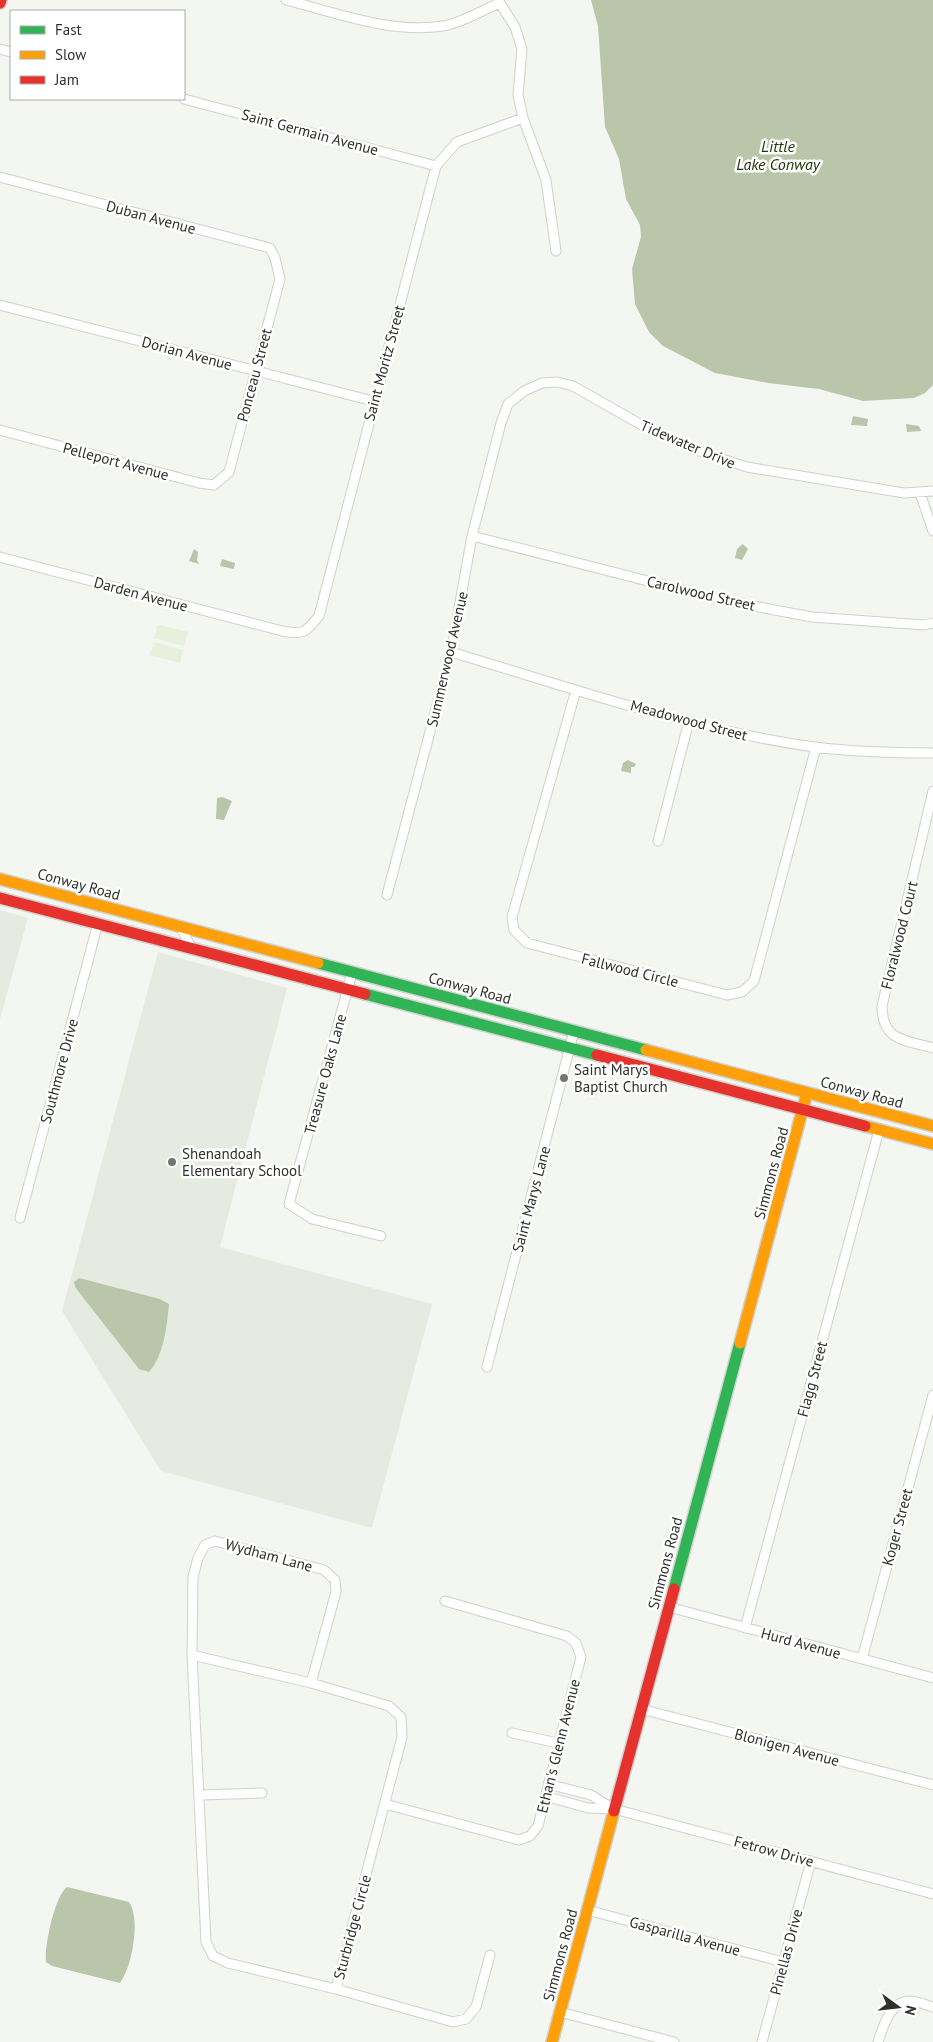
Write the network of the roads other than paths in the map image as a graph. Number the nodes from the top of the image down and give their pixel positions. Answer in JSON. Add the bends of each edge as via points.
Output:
{"nodes":[{"id":1,"x":286,"y":0,"type":"edge"},
{"id":2,"x":499,"y":1,"type":"edge"},
{"id":3,"x":185,"y":98,"type":"edge"},
{"id":4,"x":524,"y":118,"type":"junction"},
{"id":5,"x":436,"y":166,"type":"junction"},
{"id":6,"x":0,"y":178,"type":"edge"},
{"id":7,"x":556,"y":251,"type":"dead end"},
{"id":8,"x":280,"y":279,"type":"joint"},
{"id":9,"x":0,"y":305,"type":"edge"},
{"id":10,"x":255,"y":370,"type":"junction"},
{"id":11,"x":373,"y":401,"type":"junction"},
{"id":12,"x":501,"y":423,"type":"joint"},
{"id":13,"x":0,"y":430,"type":"edge"},
{"id":14,"x":229,"y":472,"type":"joint"},
{"id":15,"x":933,"y":491,"type":"edge"},
{"id":16,"x":920,"y":493,"type":"junction"},
{"id":17,"x":933,"y":531,"type":"edge"},
{"id":18,"x":472,"y":536,"type":"junction"},
{"id":19,"x":0,"y":557,"type":"edge"},
{"id":20,"x":933,"y":623,"type":"edge"},
{"id":21,"x":282,"y":631,"type":"joint"},
{"id":22,"x":451,"y":652,"type":"junction"},
{"id":23,"x":576,"y":690,"type":"junction"},
{"id":24,"x":689,"y":721,"type":"junction"},
{"id":25,"x":816,"y":747,"type":"junction"},
{"id":26,"x":933,"y":753,"type":"edge"},
{"id":27,"x":933,"y":790,"type":"edge"},
{"id":28,"x":658,"y":841,"type":"dead end"},
{"id":29,"x":0,"y":879,"type":"edge"},
{"id":30,"x":25,"y":886,"type":"junction"},
{"id":31,"x":0,"y":890,"type":"edge"},
{"id":32,"x":387,"y":895,"type":"dead end"},
{"id":33,"x":0,"y":898,"type":"edge"},
{"id":34,"x":18,"y":902,"type":"junction"},
{"id":35,"x":106,"y":907,"type":"junction"},
{"id":36,"x":98,"y":923,"type":"junction"},
{"id":37,"x":181,"y":927,"type":"junction"},
{"id":38,"x":200,"y":932,"type":"junction"},
{"id":39,"x":191,"y":948,"type":"junction"},
{"id":40,"x":352,"y":972,"type":"junction"},
{"id":41,"x":348,"y":990,"type":"junction"},
{"id":42,"x":574,"y":1032,"type":"junction"},
{"id":43,"x":570,"y":1048,"type":"junction"},
{"id":44,"x":933,"y":1048,"type":"edge"},
{"id":45,"x":807,"y":1093,"type":"junction"},
{"id":46,"x":803,"y":1110,"type":"junction"},
{"id":47,"x":933,"y":1126,"type":"edge"},
{"id":48,"x":879,"y":1130,"type":"junction"},
{"id":49,"x":933,"y":1144,"type":"edge"},
{"id":50,"x":20,"y":1218,"type":"dead end"},
{"id":51,"x":381,"y":1236,"type":"dead end"},
{"id":52,"x":487,"y":1367,"type":"dead end"},
{"id":53,"x":933,"y":1395,"type":"edge"},
{"id":54,"x":445,"y":1602,"type":"dead end"},
{"id":55,"x":668,"y":1607,"type":"junction"},
{"id":56,"x":745,"y":1628,"type":"junction"},
{"id":57,"x":192,"y":1655,"type":"junction"},
{"id":58,"x":862,"y":1659,"type":"junction"},
{"id":59,"x":933,"y":1678,"type":"edge"},
{"id":60,"x":311,"y":1683,"type":"junction"},
{"id":61,"x":641,"y":1709,"type":"junction"},
{"id":62,"x":512,"y":1732,"type":"dead end"},
{"id":63,"x":558,"y":1743,"type":"junction"},
{"id":64,"x":548,"y":1784,"type":"junction"},
{"id":65,"x":933,"y":1785,"type":"edge"},
{"id":66,"x":262,"y":1793,"type":"dead end"},
{"id":67,"x":201,"y":1795,"type":"junction"},
{"id":68,"x":546,"y":1796,"type":"junction"},
{"id":69,"x":385,"y":1804,"type":"junction"},
{"id":70,"x":614,"y":1809,"type":"junction"},
{"id":71,"x":810,"y":1861,"type":"junction"},
{"id":72,"x":933,"y":1894,"type":"edge"},
{"id":73,"x":587,"y":1910,"type":"junction"},
{"id":74,"x":490,"y":1955,"type":"dead end"},
{"id":75,"x":783,"y":1962,"type":"junction"},
{"id":76,"x":336,"y":1989,"type":"junction"},
{"id":77,"x":933,"y":2007,"type":"edge"},
{"id":78,"x":560,"y":2012,"type":"junction"},
{"id":79,"x":552,"y":2042,"type":"edge"},
{"id":80,"x":674,"y":2042,"type":"edge"},
{"id":81,"x":762,"y":2042,"type":"edge"},
{"id":82,"x":878,"y":2042,"type":"edge"}],
"edges":[{"from":1,"to":2,"type":"street","via":[[372,23],[412,28],[445,26]]},
{"from":2,"to":4,"type":"street","via":[[515,27],[522,49],[518,95]]},
{"from":3,"to":5,"type":"street","name":"Saint Germain Avenue"},
{"from":4,"to":5,"type":"street","name":"Saint Moritz Street","via":[[457,142]]},
{"from":4,"to":7,"type":"street","via":[[546,180]]},
{"from":5,"to":11,"type":"street","name":"Saint Moritz Street"},
{"from":6,"to":8,"type":"street","name":"Duban Avenue","via":[[270,248]]},
{"from":8,"to":10,"type":"street","name":"Ponceau Street"},
{"from":9,"to":10,"type":"street","name":"Dorian Avenue"},
{"from":10,"to":11,"type":"street","name":"Dorian Avenue"},
{"from":10,"to":14,"type":"street","name":"Ponceau Street"},
{"from":11,"to":21,"type":"street","name":"Saint Moritz Street","via":[[319,616],[308,630],[300,634]]},
{"from":12,"to":16,"type":"street","name":"Tidewater Drive","via":[[508,404],[524,391],[542,383],[557,382],[573,386],[647,428],[747,468]]},
{"from":12,"to":18,"type":"street","name":"Summerwood Avenue"},
{"from":13,"to":14,"type":"street","name":"Pelleport Avenue","via":[[199,483],[214,485]]},
{"from":15,"to":16,"type":"street","name":"Tidewater Drive"},
{"from":16,"to":17,"type":"street"},
{"from":18,"to":20,"type":"street","name":"Carolwood Street","via":[[739,604],[812,617]]},
{"from":18,"to":22,"type":"street","name":"Summerwood Avenue"},
{"from":19,"to":21,"type":"street","name":"Darden Avenue"},
{"from":22,"to":23,"type":"street","name":"Meadowood Street"},
{"from":22,"to":32,"type":"street","name":"Summerwood Avenue"},
{"from":23,"to":24,"type":"street","name":"Meadowood Street"},
{"from":23,"to":25,"type":"street","name":"Fallwood Circle","via":[[512,917],[514,930],[527,943],[727,995],[742,992],[754,981]]},
{"from":24,"to":25,"type":"street","name":"Meadowood Street"},
{"from":24,"to":28,"type":"street"},
{"from":25,"to":26,"type":"street","name":"Meadowood Street","via":[[879,753]]},
{"from":27,"to":44,"type":"street","name":"Floralwood Court","via":[[882,1006],[882,1018],[888,1031],[896,1038]]},
{"from":29,"to":30,"type":"main road","name":"Conway Road"},
{"from":30,"to":31,"type":"main road"},
{"from":30,"to":35,"type":"main road","name":"Conway Road"},
{"from":33,"to":34,"type":"main road"},
{"from":34,"to":35,"type":"main road","via":[[33,895],[79,908]]},
{"from":34,"to":36,"type":"main road"},
{"from":35,"to":37,"type":"main road","name":"Conway Road"},
{"from":36,"to":39,"type":"main road"},
{"from":36,"to":50,"type":"street","name":"Southmore Drive"},
{"from":37,"to":38,"type":"main road","name":"Conway Road"},
{"from":37,"to":39,"type":"street"},
{"from":38,"to":39,"type":"street"},
{"from":38,"to":40,"type":"main road","name":"Conway Road"},
{"from":39,"to":41,"type":"main road"},
{"from":40,"to":41,"type":"street","name":"Treasure Oaks Lane"},
{"from":40,"to":42,"type":"main road","name":"Conway Road"},
{"from":41,"to":43,"type":"main road"},
{"from":41,"to":51,"type":"street","name":"Treasure Oaks Lane","via":[[289,1204],[312,1219]]},
{"from":42,"to":43,"type":"street","name":"Saint Marys Lane"},
{"from":42,"to":45,"type":"main road","name":"Conway Road"},
{"from":43,"to":46,"type":"main road"},
{"from":43,"to":52,"type":"street","name":"Saint Marys Lane"},
{"from":45,"to":46,"type":"main road","name":"Simmons Road"},
{"from":45,"to":47,"type":"main road","name":"Conway Road"},
{"from":46,"to":48,"type":"main road"},
{"from":46,"to":55,"type":"main road","name":"Simmons Road"},
{"from":48,"to":49,"type":"main road"},
{"from":48,"to":56,"type":"street","name":"Flagg Street"},
{"from":53,"to":58,"type":"street","name":"Koger Street"},
{"from":54,"to":63,"type":"street","name":"Ethan's Glenn Avenue","via":[[567,1636],[576,1644],[581,1657]]},
{"from":55,"to":56,"type":"street","name":"Hurd Avenue"},
{"from":55,"to":61,"type":"main road","name":"Simmons Road"},
{"from":56,"to":58,"type":"street","name":"Hurd Avenue"},
{"from":57,"to":60,"type":"street","name":"Sturbridge Circle"},
{"from":57,"to":60,"type":"street","name":"Wydham Lane","via":[[193,1577],[205,1546],[214,1541],[324,1570],[335,1580],[336,1592]]},
{"from":57,"to":67,"type":"street","name":"Sturbridge Circle"},
{"from":58,"to":59,"type":"street","name":"Hurd Avenue"},
{"from":60,"to":69,"type":"street","name":"Sturbridge Circle","via":[[389,1706],[401,1717],[402,1737]]},
{"from":61,"to":65,"type":"street","name":"Blonigen Avenue"},
{"from":61,"to":70,"type":"main road","name":"Simmons Road"},
{"from":62,"to":63,"type":"street"},
{"from":63,"to":64,"type":"street","name":"Ethan's Glenn Avenue"},
{"from":64,"to":68,"type":"street","name":"Ethan's Glenn Avenue"},
{"from":64,"to":70,"type":"street","via":[[591,1795]]},
{"from":66,"to":67,"type":"street"},
{"from":67,"to":76,"type":"street","name":"Sturbridge Circle","via":[[206,1942],[213,1956],[228,1963]]},
{"from":68,"to":69,"type":"street","name":"Ethan's Glenn Avenue","via":[[538,1826],[530,1836],[520,1840]]},
{"from":68,"to":70,"type":"street","via":[[588,1808]]},
{"from":69,"to":76,"type":"street","name":"Sturbridge Circle"},
{"from":70,"to":71,"type":"street","name":"Fetrow Drive"},
{"from":70,"to":73,"type":"main road","name":"Simmons Road"},
{"from":71,"to":72,"type":"street","name":"Fetrow Drive"},
{"from":71,"to":75,"type":"street","name":"Pinellas Drive"},
{"from":73,"to":75,"type":"street","name":"Gasparilla Avenue"},
{"from":73,"to":78,"type":"main road","name":"Simmons Road"},
{"from":74,"to":76,"type":"street","via":[[476,2007],[466,2019],[454,2022]]},
{"from":75,"to":81,"type":"street","name":"Pinellas Drive"},
{"from":77,"to":82,"type":"street","via":[[909,2001],[896,2006],[886,2017]]},
{"from":78,"to":79,"type":"main road","name":"Simmons Road"},
{"from":78,"to":80,"type":"street"}]}
